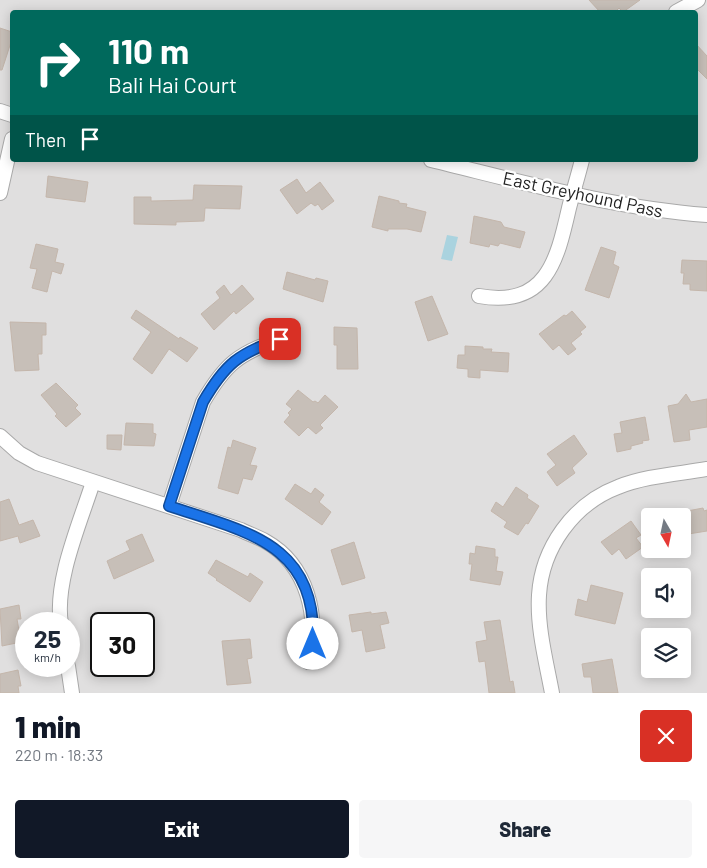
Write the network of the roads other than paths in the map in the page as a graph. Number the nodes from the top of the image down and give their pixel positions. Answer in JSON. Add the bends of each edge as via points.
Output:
{"nodes":[{"id":1,"x":698,"y":0,"type":"edge"},
{"id":2,"x":680,"y":10,"type":"edge"},
{"id":3,"x":10,"y":148,"type":"edge"},
{"id":4,"x":439,"y":162,"type":"edge"},
{"id":5,"x":581,"y":162,"type":"edge"},
{"id":6,"x":0,"y":193,"type":"edge"},
{"id":7,"x":572,"y":195,"type":"junction"},
{"id":8,"x":707,"y":215,"type":"edge"},
{"id":9,"x":479,"y":296,"type":"dead end"},
{"id":10,"x":280,"y":339,"type":"dead end"},
{"id":11,"x":0,"y":436,"type":"edge"},
{"id":12,"x":707,"y":469,"type":"edge"},
{"id":13,"x":93,"y":482,"type":"junction"},
{"id":14,"x":169,"y":506,"type":"junction"},
{"id":15,"x":60,"y":612,"type":"edge"},
{"id":16,"x":308,"y":662,"type":"dead end"},
{"id":17,"x":70,"y":677,"type":"edge"},
{"id":18,"x":72,"y":693,"type":"edge"},
{"id":19,"x":552,"y":693,"type":"edge"}],
"edges":[{"from":1,"to":2,"type":"street"},
{"from":3,"to":6,"type":"street"},
{"from":4,"to":7,"type":"street","name":"East Greyhound Pass"},
{"from":5,"to":7,"type":"street"},
{"from":7,"to":8,"type":"street","name":"East Greyhound Pass","via":[[660,212]]},
{"from":7,"to":9,"type":"street","via":[[558,253],[552,267],[536,285],[519,295],[496,299]]},
{"from":10,"to":14,"type":"street","via":[[238,358],[212,386],[203,402]]},
{"from":11,"to":13,"type":"street","via":[[37,463]]},
{"from":12,"to":19,"type":"street","via":[[617,487],[593,500],[566,524],[546,560],[539,595]]},
{"from":13,"to":14,"type":"street"},
{"from":13,"to":15,"type":"street","via":[[61,586]]},
{"from":14,"to":16,"type":"street","via":[[266,541],[292,565],[303,583],[312,613],[313,644]]},
{"from":17,"to":18,"type":"street"}]}
